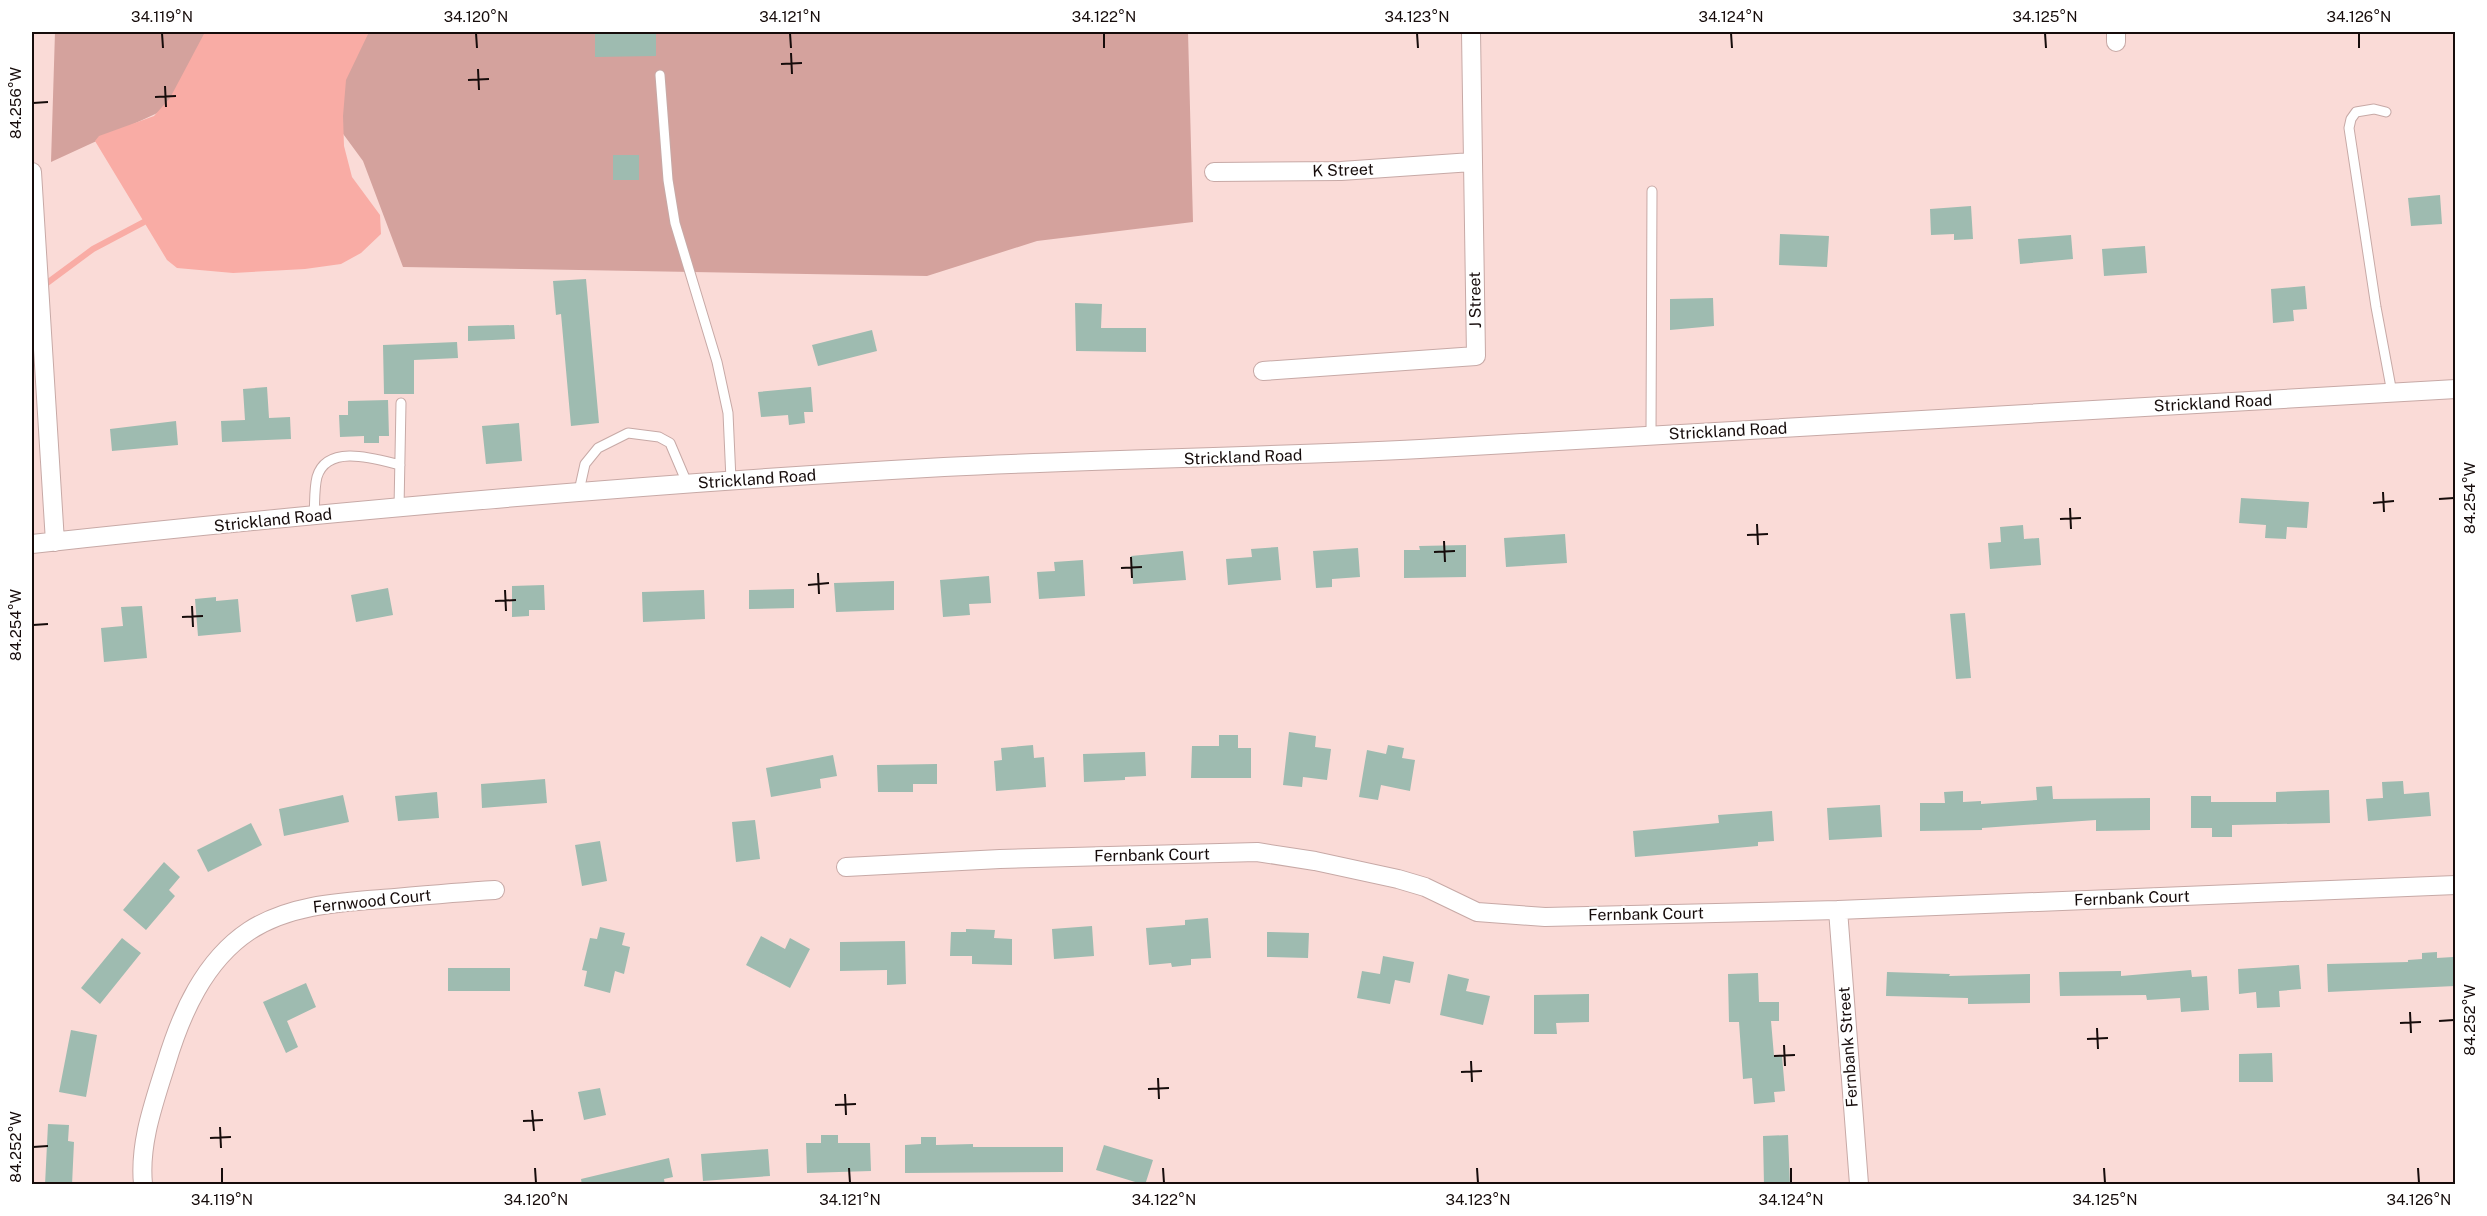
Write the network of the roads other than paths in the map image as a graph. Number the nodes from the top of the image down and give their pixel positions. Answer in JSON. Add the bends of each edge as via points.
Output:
{"nodes":[{"id":1,"x":1471,"y":32,"type":"edge"},
{"id":2,"x":660,"y":75,"type":"dead end"},
{"id":3,"x":2386,"y":112,"type":"dead end"},
{"id":4,"x":1472,"y":162,"type":"junction"},
{"id":5,"x":32,"y":172,"type":"edge"},
{"id":6,"x":1214,"y":172,"type":"dead end"},
{"id":7,"x":1652,"y":191,"type":"dead end"},
{"id":8,"x":1263,"y":371,"type":"dead end"},
{"id":9,"x":2456,"y":389,"type":"edge"},
{"id":10,"x":2392,"y":393,"type":"junction"},
{"id":11,"x":401,"y":403,"type":"dead end"},
{"id":12,"x":1651,"y":435,"type":"junction"},
{"id":13,"x":400,"y":465,"type":"junction"},
{"id":14,"x":731,"y":480,"type":"junction"},
{"id":15,"x":687,"y":483,"type":"junction"},
{"id":16,"x":579,"y":491,"type":"junction"},
{"id":17,"x":399,"y":508,"type":"junction"},
{"id":18,"x":314,"y":515,"type":"junction"},
{"id":19,"x":55,"y":542,"type":"junction"},
{"id":20,"x":32,"y":544,"type":"edge"},
{"id":21,"x":846,"y":867,"type":"dead end"},
{"id":22,"x":2456,"y":885,"type":"edge"},
{"id":23,"x":495,"y":890,"type":"dead end"},
{"id":24,"x":1838,"y":910,"type":"junction"},
{"id":25,"x":143,"y":1185,"type":"edge"},
{"id":26,"x":1859,"y":1185,"type":"edge"}],
"edges":[{"from":1,"to":4,"type":"street","name":"J Street"},
{"from":2,"to":14,"type":"lane","via":[[675,223],[717,362],[728,413]]},
{"from":3,"to":10,"type":"lane","via":[[2356,112],[2349,128]]},
{"from":4,"to":6,"type":"street","name":"K Street","via":[[1341,171]]},
{"from":4,"to":8,"type":"street","name":"J Street","via":[[1476,356]]},
{"from":5,"to":19,"type":"street"},
{"from":7,"to":12,"type":"lane"},
{"from":9,"to":10,"type":"street","name":"Strickland Road"},
{"from":10,"to":12,"type":"street","name":"Strickland Road"},
{"from":11,"to":13,"type":"lane"},
{"from":12,"to":14,"type":"street","name":"Strickland Road","via":[[1324,454],[951,467]]},
{"from":13,"to":17,"type":"lane"},
{"from":13,"to":18,"type":"lane","via":[[360,458],[329,460],[317,478]]},
{"from":14,"to":15,"type":"street","name":"Strickland Road"},
{"from":15,"to":16,"type":"street","name":"Strickland Road"},
{"from":15,"to":16,"type":"lane","via":[[670,443],[659,437],[628,433],[598,448],[585,464]]},
{"from":16,"to":17,"type":"street","name":"Strickland Road"},
{"from":17,"to":18,"type":"street","name":"Strickland Road"},
{"from":18,"to":19,"type":"street","name":"Strickland Road"},
{"from":19,"to":20,"type":"street","name":"Strickland Road"},
{"from":21,"to":24,"type":"street","name":"Fernbank Court","via":[[1257,852],[1398,879],[1425,887],[1477,912],[1545,917]]},
{"from":22,"to":24,"type":"street","name":"Fernbank Court"},
{"from":23,"to":25,"type":"street","name":"Fernwood Court","via":[[313,905],[250,931],[223,953],[201,981],[180,1023],[150,1116],[141,1164]]},
{"from":24,"to":26,"type":"street","name":"Fernbank Street"}]}
